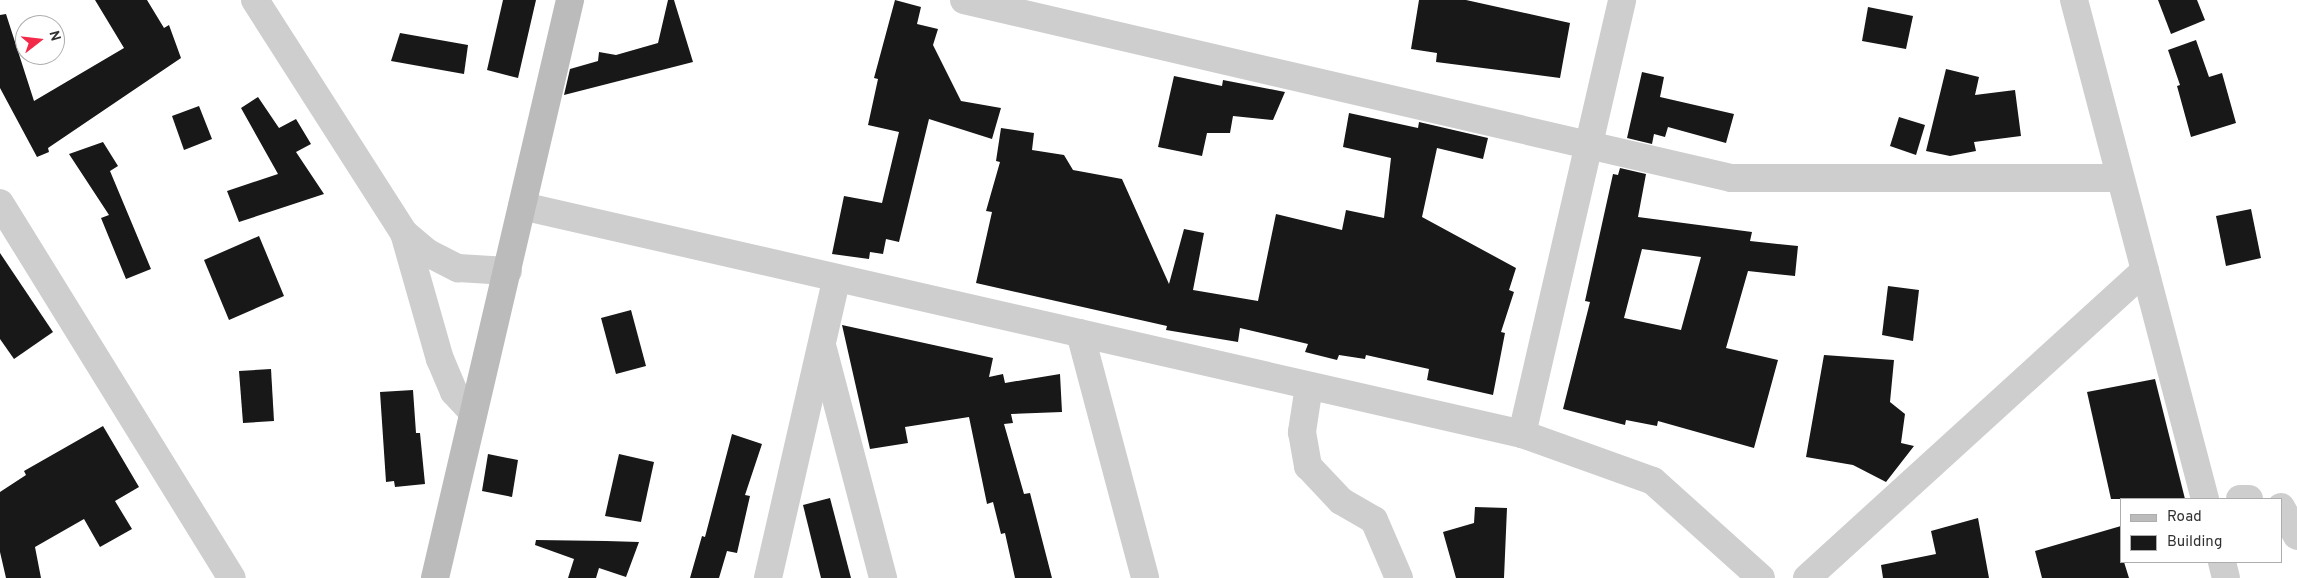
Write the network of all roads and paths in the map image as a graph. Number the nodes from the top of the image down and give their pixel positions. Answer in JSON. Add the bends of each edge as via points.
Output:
{"nodes":[{"id":1,"x":255,"y":0,"type":"edge"},
{"id":2,"x":570,"y":0,"type":"edge"},
{"id":3,"x":964,"y":0,"type":"edge"},
{"id":4,"x":1622,"y":0,"type":"edge"},
{"id":5,"x":2074,"y":0,"type":"edge"},
{"id":6,"x":1588,"y":144,"type":"junction"},
{"id":7,"x":2119,"y":178,"type":"junction"},
{"id":8,"x":0,"y":204,"type":"edge"},
{"id":9,"x":522,"y":206,"type":"junction"},
{"id":10,"x":404,"y":233,"type":"junction"},
{"id":11,"x":2145,"y":270,"type":"junction"},
{"id":12,"x":508,"y":271,"type":"junction"},
{"id":13,"x":836,"y":280,"type":"junction"},
{"id":14,"x":1080,"y":333,"type":"junction"},
{"id":15,"x":822,"y":345,"type":"junction"},
{"id":16,"x":1310,"y":386,"type":"junction"},
{"id":17,"x":472,"y":411,"type":"junction"},
{"id":18,"x":1522,"y":434,"type":"junction"},
{"id":19,"x":2205,"y":498,"type":"edge"},
{"id":20,"x":2282,"y":509,"type":"edge"},
{"id":21,"x":2297,"y":536,"type":"edge"},
{"id":22,"x":2222,"y":563,"type":"edge"},
{"id":23,"x":232,"y":578,"type":"edge"},
{"id":24,"x":435,"y":578,"type":"edge"},
{"id":25,"x":768,"y":578,"type":"edge"},
{"id":26,"x":884,"y":578,"type":"edge"},
{"id":27,"x":1145,"y":578,"type":"edge"},
{"id":28,"x":1399,"y":578,"type":"edge"},
{"id":29,"x":1761,"y":578,"type":"edge"},
{"id":30,"x":1807,"y":578,"type":"edge"},
{"id":31,"x":2226,"y":578,"type":"edge"}],
"edges":[{"from":1,"to":10,"type":"street"},
{"from":2,"to":9,"type":"street"},
{"from":3,"to":6,"type":"street"},
{"from":4,"to":6,"type":"street"},
{"from":5,"to":7,"type":"street"},
{"from":6,"to":7,"type":"street","via":[[1731,178]]},
{"from":6,"to":18,"type":"street"},
{"from":7,"to":11,"type":"street"},
{"from":8,"to":23,"type":"street"},
{"from":9,"to":12,"type":"street"},
{"from":9,"to":13,"type":"street"},
{"from":10,"to":12,"type":"street","via":[[428,253],[458,268]]},
{"from":10,"to":17,"type":"street","via":[[440,359],[454,392]]},
{"from":11,"to":19,"type":"street"},
{"from":11,"to":30,"type":"street"},
{"from":12,"to":17,"type":"street"},
{"from":13,"to":14,"type":"street"},
{"from":13,"to":15,"type":"street"},
{"from":14,"to":16,"type":"street"},
{"from":14,"to":27,"type":"street"},
{"from":15,"to":25,"type":"street"},
{"from":15,"to":26,"type":"street"},
{"from":16,"to":18,"type":"street"},
{"from":16,"to":28,"type":"street","via":[[1302,432],[1308,466],[1341,501],[1374,520]]},
{"from":17,"to":24,"type":"street"},
{"from":18,"to":29,"type":"street","via":[[1653,481]]},
{"from":20,"to":21,"type":"street"},
{"from":22,"to":31,"type":"street"}]}
